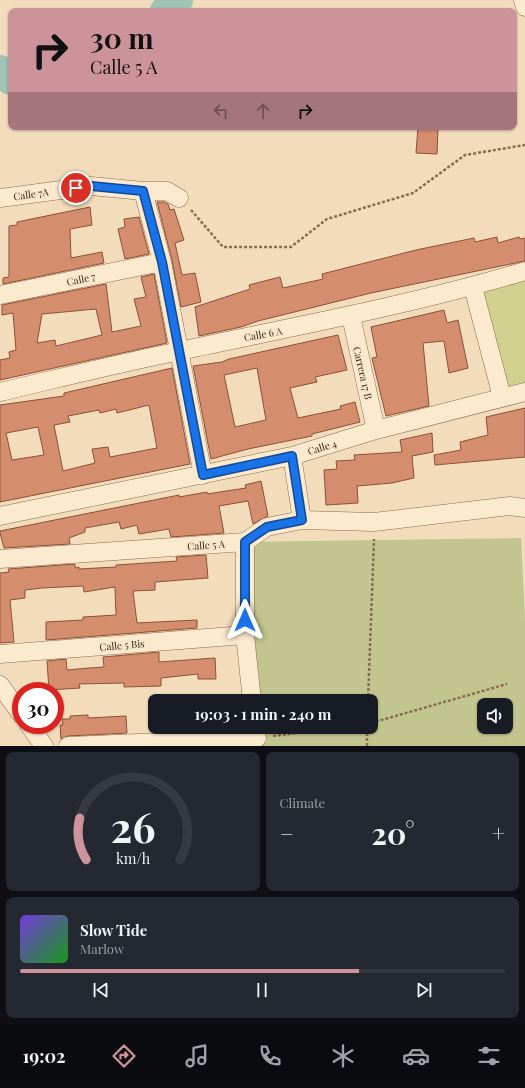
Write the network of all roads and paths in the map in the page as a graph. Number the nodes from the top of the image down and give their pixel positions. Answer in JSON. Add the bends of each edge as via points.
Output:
{"nodes":[{"id":1,"x":523,"y":0,"type":"edge"},
{"id":2,"x":525,"y":6,"type":"edge"},
{"id":3,"x":525,"y":145,"type":"edge"},
{"id":4,"x":143,"y":191,"type":"junction"},
{"id":5,"x":0,"y":198,"type":"edge"},
{"id":6,"x":179,"y":198,"type":"joint"},
{"id":7,"x":162,"y":262,"type":"junction"},
{"id":8,"x":525,"y":271,"type":"edge"},
{"id":9,"x":473,"y":287,"type":"junction"},
{"id":10,"x":0,"y":295,"type":"edge"},
{"id":11,"x":351,"y":316,"type":"junction"},
{"id":12,"x":180,"y":351,"type":"junction"},
{"id":13,"x":0,"y":392,"type":"edge"},
{"id":14,"x":525,"y":392,"type":"edge"},
{"id":15,"x":502,"y":397,"type":"junction"},
{"id":16,"x":376,"y":430,"type":"junction"},
{"id":17,"x":292,"y":456,"type":"junction"},
{"id":18,"x":203,"y":475,"type":"junction"},
{"id":19,"x":525,"y":508,"type":"edge"},
{"id":20,"x":0,"y":516,"type":"edge"},
{"id":21,"x":302,"y":520,"type":"junction"},
{"id":22,"x":374,"y":522,"type":"junction"},
{"id":23,"x":245,"y":542,"type":"junction"},
{"id":24,"x":0,"y":559,"type":"edge"},
{"id":25,"x":245,"y":635,"type":"junction"},
{"id":26,"x":0,"y":654,"type":"edge"},
{"id":27,"x":506,"y":684,"type":"dead end"},
{"id":28,"x":0,"y":685,"type":"edge"},
{"id":29,"x":251,"y":694,"type":"edge"},
{"id":30,"x":368,"y":694,"type":"edge"},
{"id":31,"x":12,"y":702,"type":"edge"},
{"id":32,"x":378,"y":721,"type":"edge"},
{"id":33,"x":35,"y":734,"type":"edge"},
{"id":34,"x":282,"y":734,"type":"edge"},
{"id":35,"x":367,"y":734,"type":"edge"},
{"id":36,"x":256,"y":737,"type":"edge"},
{"id":37,"x":44,"y":746,"type":"edge"},
{"id":38,"x":68,"y":746,"type":"edge"},
{"id":39,"x":367,"y":746,"type":"edge"}],
"edges":[{"from":1,"to":2,"type":"street"},
{"from":3,"to":6,"type":"path","via":[[465,155],[413,193],[326,219],[291,247],[223,247]]},
{"from":4,"to":5,"type":"street","name":"Calle 7A","via":[[91,186]]},
{"from":4,"to":6,"type":"street","name":"Calle 7A","via":[[167,191]]},
{"from":4,"to":7,"type":"street"},
{"from":7,"to":10,"type":"street","name":"Calle 7"},
{"from":7,"to":12,"type":"street"},
{"from":8,"to":9,"type":"street","name":"Calle 6 A"},
{"from":9,"to":11,"type":"street","name":"Calle 6 A"},
{"from":9,"to":15,"type":"street"},
{"from":11,"to":12,"type":"street","name":"Calle 6 A"},
{"from":11,"to":16,"type":"street","name":"Carrera 17 B"},
{"from":12,"to":13,"type":"street","name":"Calle 6 A"},
{"from":12,"to":18,"type":"street"},
{"from":14,"to":15,"type":"street","name":"Calle 4"},
{"from":15,"to":16,"type":"street","name":"Calle 4"},
{"from":16,"to":17,"type":"street","name":"Calle 4"},
{"from":17,"to":18,"type":"street","name":"Calle 4"},
{"from":17,"to":21,"type":"street"},
{"from":18,"to":20,"type":"street","name":"Calle 4"},
{"from":19,"to":22,"type":"street","via":[[510,506]]},
{"from":21,"to":22,"type":"street"},
{"from":21,"to":23,"type":"street","via":[[267,527]]},
{"from":22,"to":30,"type":"path"},
{"from":23,"to":24,"type":"street","name":"Calle 5 A"},
{"from":23,"to":25,"type":"street"},
{"from":25,"to":26,"type":"street","name":"Calle 5 Bis"},
{"from":25,"to":29,"type":"street"},
{"from":27,"to":32,"type":"path"},
{"from":28,"to":31,"type":"street"},
{"from":33,"to":37,"type":"street"},
{"from":34,"to":36,"type":"path"},
{"from":35,"to":39,"type":"path"},
{"from":36,"to":38,"type":"street"}]}
